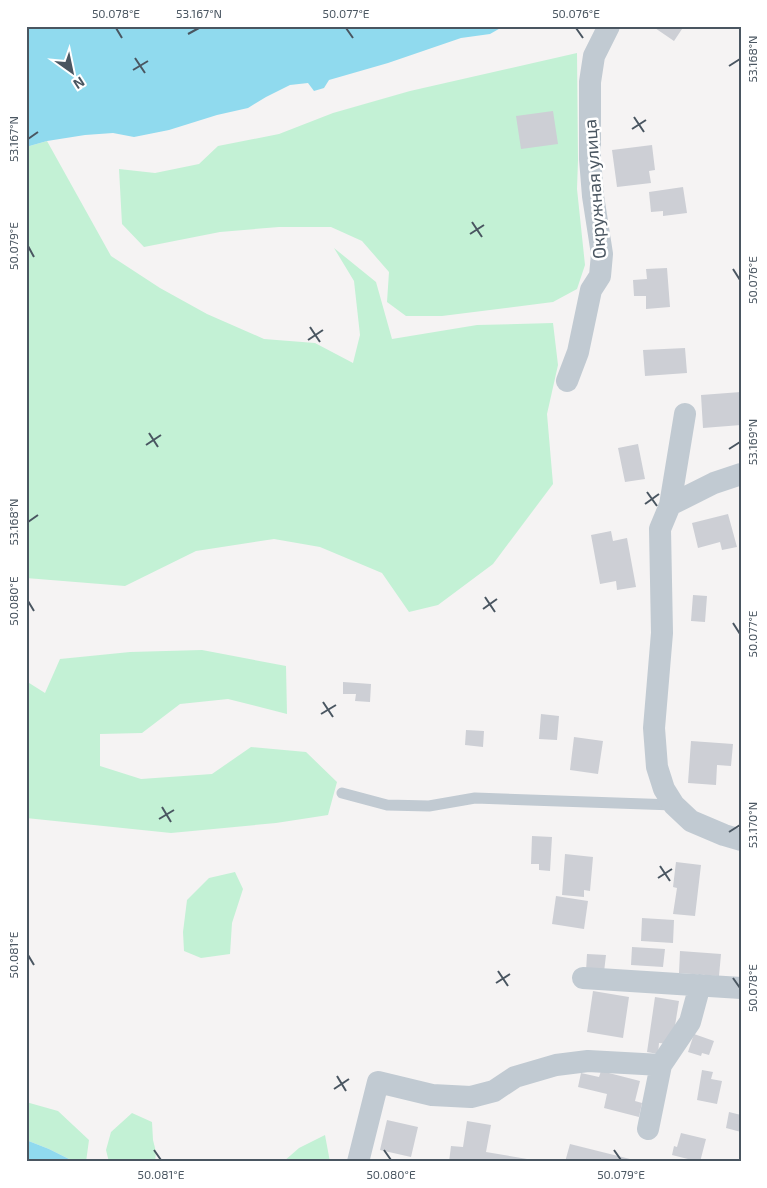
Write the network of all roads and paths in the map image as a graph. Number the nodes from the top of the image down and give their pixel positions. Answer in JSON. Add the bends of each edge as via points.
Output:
{"nodes":[{"id":1,"x":609,"y":26,"type":"edge"},
{"id":2,"x":566,"y":381,"type":"dead end"},
{"id":3,"x":685,"y":414,"type":"dead end"},
{"id":4,"x":741,"y":474,"type":"edge"},
{"id":5,"x":670,"y":505,"type":"junction"},
{"id":6,"x":342,"y":793,"type":"dead end"},
{"id":7,"x":674,"y":805,"type":"junction"},
{"id":8,"x":741,"y":840,"type":"edge"},
{"id":9,"x":583,"y":978,"type":"dead end"},
{"id":10,"x":700,"y":984,"type":"junction"},
{"id":11,"x":741,"y":988,"type":"edge"},
{"id":12,"x":662,"y":1065,"type":"junction"},
{"id":13,"x":648,"y":1128,"type":"dead end"},
{"id":14,"x":358,"y":1162,"type":"edge"}],
"edges":[{"from":1,"to":2,"type":"street","name":"Окружная улица","via":[[594,56],[590,82],[590,159],[602,254],[600,276],[591,290],[578,352]]},
{"from":3,"to":5,"type":"street"},
{"from":4,"to":5,"type":"street","via":[[714,483]]},
{"from":5,"to":7,"type":"street","via":[[660,529],[662,633],[654,728],[658,767],[664,789]]},
{"from":6,"to":7,"type":"lane","via":[[387,805],[429,806],[475,798]]},
{"from":7,"to":8,"type":"street","via":[[691,821]]},
{"from":9,"to":10,"type":"street"},
{"from":10,"to":11,"type":"street"},
{"from":10,"to":12,"type":"street","via":[[690,1022]]},
{"from":12,"to":13,"type":"street"},
{"from":12,"to":14,"type":"street","via":[[588,1061],[556,1065],[515,1077],[494,1091],[471,1097],[432,1095],[378,1082]]}]}
